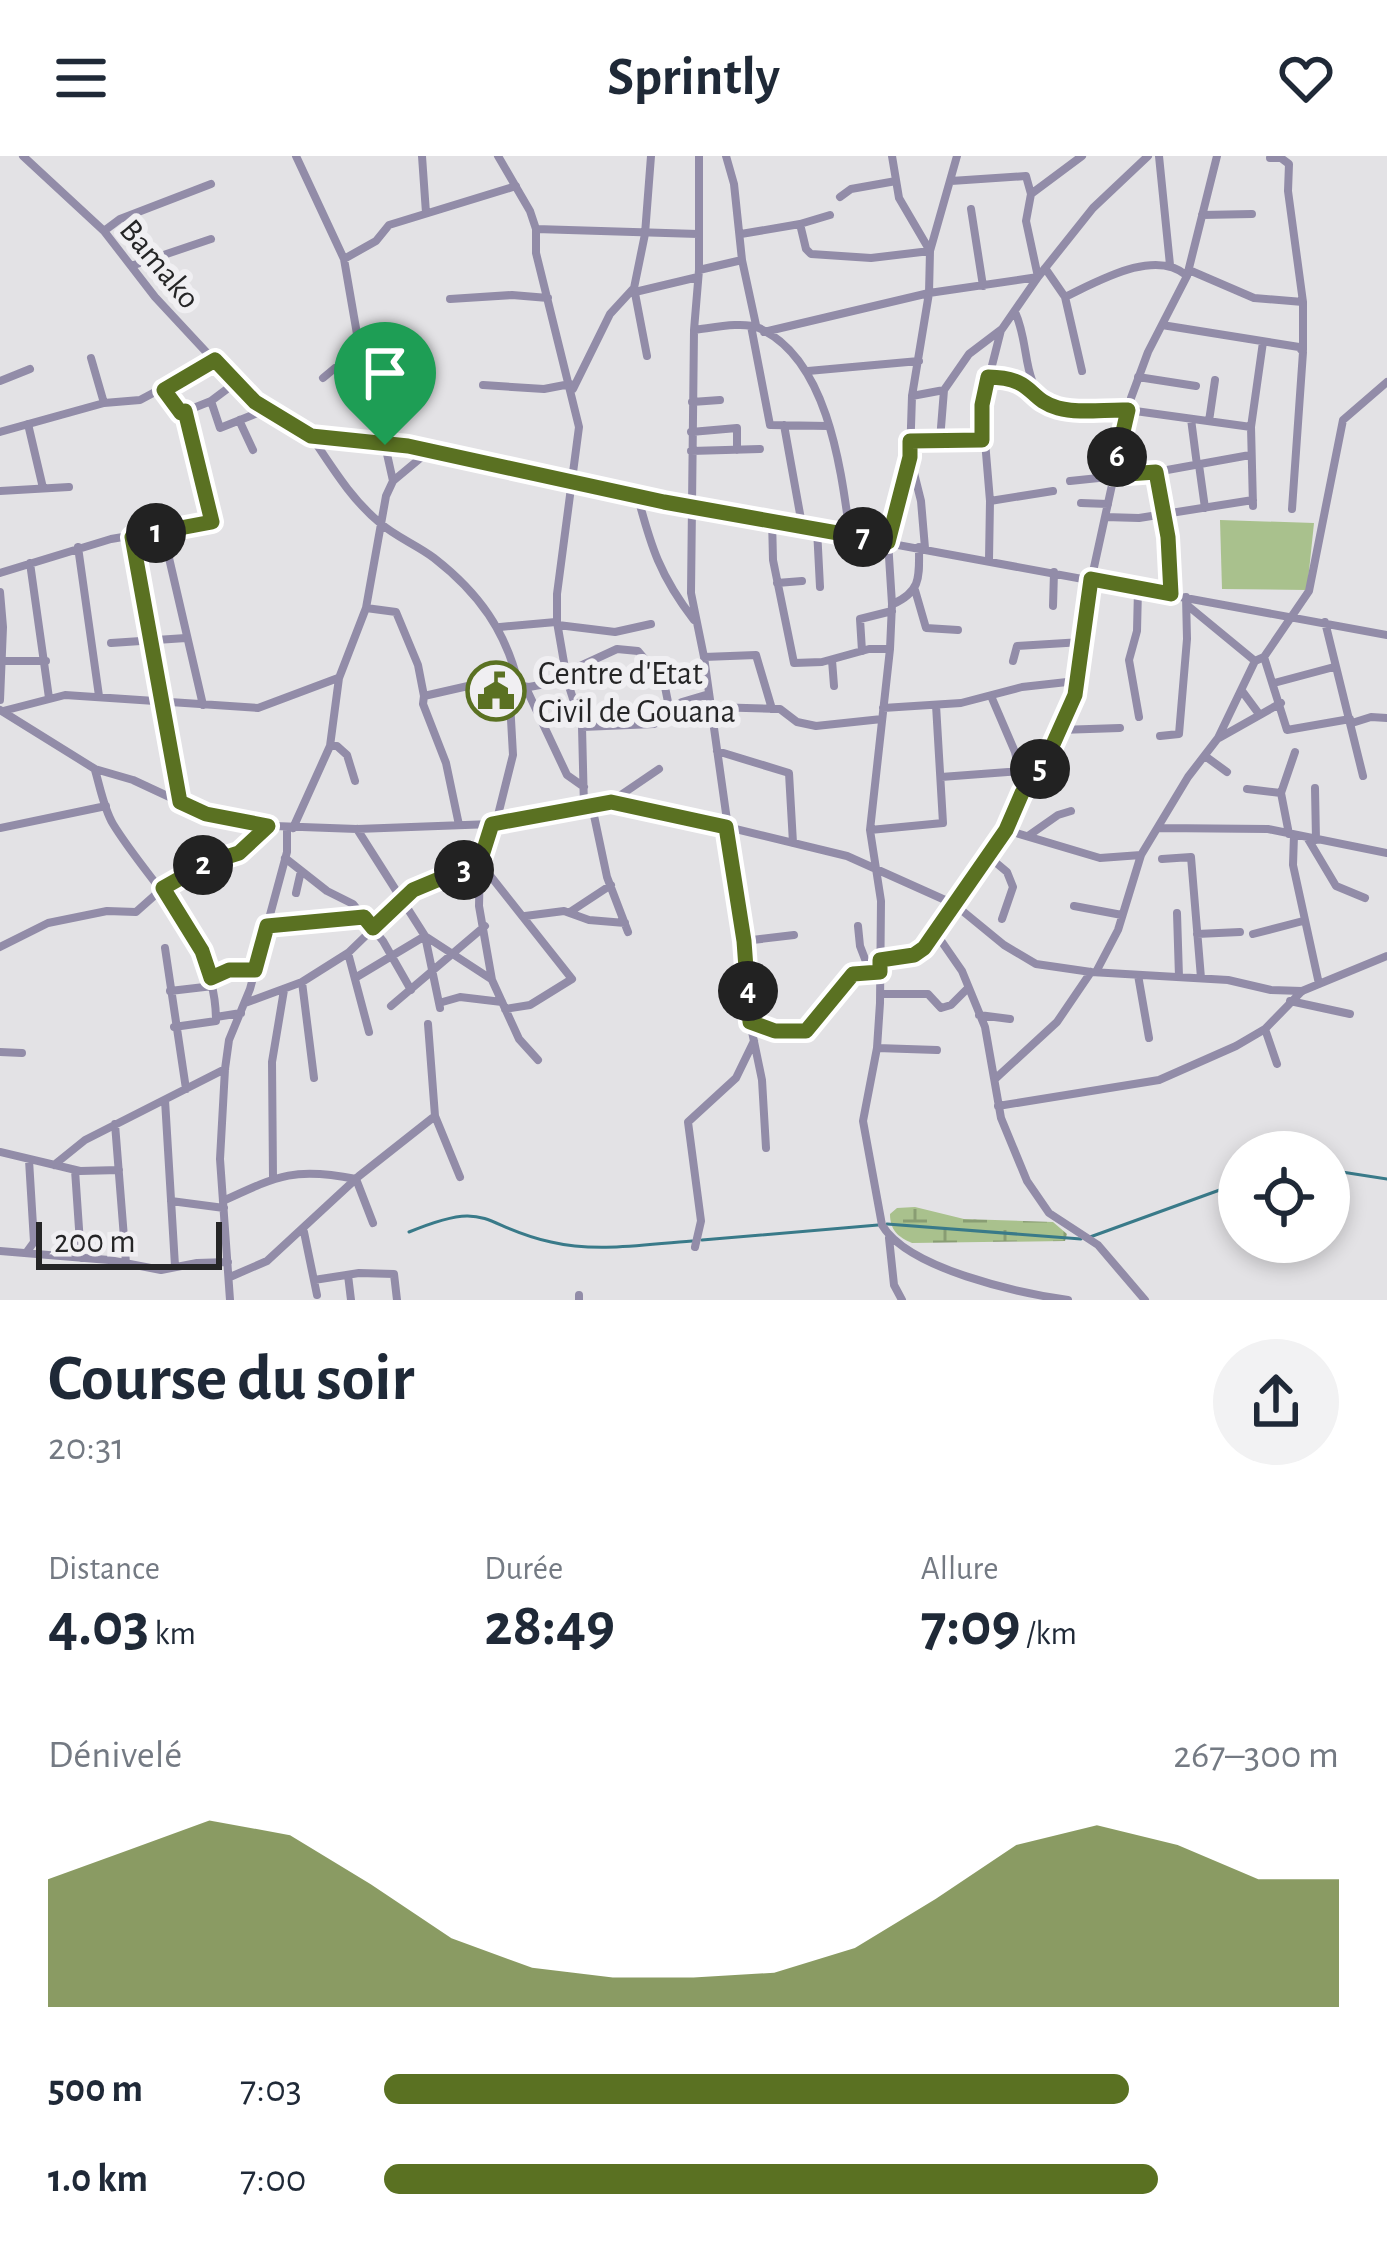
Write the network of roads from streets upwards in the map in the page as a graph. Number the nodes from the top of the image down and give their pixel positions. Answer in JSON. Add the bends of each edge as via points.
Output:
{"nodes":[{"id":1,"x":23,"y":156,"type":"edge"},
{"id":2,"x":296,"y":156,"type":"edge"},
{"id":3,"x":422,"y":156,"type":"edge"},
{"id":4,"x":498,"y":156,"type":"edge"},
{"id":5,"x":651,"y":156,"type":"edge"},
{"id":6,"x":699,"y":156,"type":"edge"},
{"id":7,"x":726,"y":156,"type":"edge"},
{"id":8,"x":892,"y":156,"type":"edge"},
{"id":9,"x":957,"y":156,"type":"edge"},
{"id":10,"x":1082,"y":156,"type":"edge"},
{"id":11,"x":1148,"y":156,"type":"edge"},
{"id":12,"x":1159,"y":156,"type":"edge"},
{"id":13,"x":1217,"y":156,"type":"edge"},
{"id":14,"x":1270,"y":158,"type":"edge"},
{"id":15,"x":896,"y":181,"type":"junction"},
{"id":16,"x":951,"y":181,"type":"junction"},
{"id":17,"x":211,"y":184,"type":"dead end"},
{"id":18,"x":515,"y":186,"type":"junction"},
{"id":19,"x":1031,"y":194,"type":"junction"},
{"id":20,"x":839,"y":197,"type":"dead end"},
{"id":21,"x":971,"y":209,"type":"dead end"},
{"id":22,"x":426,"y":213,"type":"junction"},
{"id":23,"x":1252,"y":214,"type":"dead end"},
{"id":24,"x":830,"y":215,"type":"dead end"},
{"id":25,"x":1202,"y":215,"type":"junction"},
{"id":26,"x":800,"y":224,"type":"junction"},
{"id":27,"x":990,"y":226,"type":"dead end"},
{"id":28,"x":536,"y":229,"type":"junction"},
{"id":29,"x":974,"y":229,"type":"junction"},
{"id":30,"x":104,"y":231,"type":"junction"},
{"id":31,"x":741,"y":233,"type":"junction"},
{"id":32,"x":645,"y":234,"type":"junction"},
{"id":33,"x":698,"y":234,"type":"junction"},
{"id":34,"x":211,"y":238,"type":"dead end"},
{"id":35,"x":930,"y":251,"type":"junction"},
{"id":36,"x":344,"y":259,"type":"junction"},
{"id":37,"x":742,"y":260,"type":"junction"},
{"id":38,"x":1170,"y":265,"type":"junction"},
{"id":39,"x":131,"y":266,"type":"junction"},
{"id":40,"x":699,"y":273,"type":"junction"},
{"id":41,"x":1041,"y":273,"type":"junction"},
{"id":42,"x":1188,"y":273,"type":"junction"},
{"id":43,"x":983,"y":286,"type":"junction"},
{"id":44,"x":634,"y":290,"type":"junction"},
{"id":45,"x":929,"y":292,"type":"junction"},
{"id":46,"x":1065,"y":297,"type":"junction"},
{"id":47,"x":548,"y":298,"type":"junction"},
{"id":48,"x":450,"y":299,"type":"dead end"},
{"id":49,"x":1303,"y":302,"type":"junction"},
{"id":50,"x":1015,"y":311,"type":"junction"},
{"id":51,"x":1162,"y":325,"type":"junction"},
{"id":52,"x":757,"y":328,"type":"junction"},
{"id":53,"x":1002,"y":329,"type":"junction"},
{"id":54,"x":694,"y":330,"type":"junction"},
{"id":55,"x":1263,"y":342,"type":"junction"},
{"id":56,"x":1303,"y":352,"type":"junction"},
{"id":57,"x":647,"y":356,"type":"dead end"},
{"id":58,"x":91,"y":358,"type":"dead end"},
{"id":59,"x":215,"y":360,"type":"junction"},
{"id":60,"x":920,"y":361,"type":"junction"},
{"id":61,"x":362,"y":364,"type":"junction"},
{"id":62,"x":30,"y":369,"type":"dead end"},
{"id":63,"x":808,"y":371,"type":"junction"},
{"id":64,"x":1082,"y":371,"type":"dead end"},
{"id":65,"x":988,"y":377,"type":"junction"},
{"id":66,"x":1138,"y":377,"type":"junction"},
{"id":67,"x":323,"y":378,"type":"dead end"},
{"id":68,"x":1215,"y":380,"type":"dead end"},
{"id":69,"x":0,"y":381,"type":"edge"},
{"id":70,"x":1387,"y":382,"type":"edge"},
{"id":71,"x":235,"y":383,"type":"junction"},
{"id":72,"x":482,"y":385,"type":"dead end"},
{"id":73,"x":1196,"y":386,"type":"dead end"},
{"id":74,"x":571,"y":387,"type":"junction"},
{"id":75,"x":1032,"y":388,"type":"junction"},
{"id":76,"x":164,"y":390,"type":"junction"},
{"id":77,"x":944,"y":390,"type":"junction"},
{"id":78,"x":912,"y":396,"type":"junction"},
{"id":79,"x":720,"y":400,"type":"dead end"},
{"id":80,"x":211,"y":401,"type":"junction"},
{"id":81,"x":692,"y":402,"type":"junction"},
{"id":82,"x":104,"y":403,"type":"junction"},
{"id":83,"x":266,"y":410,"type":"junction"},
{"id":84,"x":1128,"y":410,"type":"junction"},
{"id":85,"x":185,"y":411,"type":"junction"},
{"id":86,"x":1191,"y":418,"type":"junction"},
{"id":87,"x":239,"y":420,"type":"junction"},
{"id":88,"x":1210,"y":421,"type":"junction"},
{"id":89,"x":28,"y":424,"type":"junction"},
{"id":90,"x":784,"y":425,"type":"junction"},
{"id":91,"x":828,"y":426,"type":"junction"},
{"id":92,"x":1251,"y":427,"type":"junction"},
{"id":93,"x":0,"y":432,"type":"edge"},
{"id":94,"x":691,"y":432,"type":"junction"},
{"id":95,"x":311,"y":436,"type":"junction"},
{"id":96,"x":940,"y":440,"type":"junction"},
{"id":97,"x":982,"y":440,"type":"junction"},
{"id":98,"x":910,"y":441,"type":"junction"},
{"id":99,"x":385,"y":445,"type":"junction"},
{"id":100,"x":253,"y":449,"type":"dead end"},
{"id":101,"x":760,"y":449,"type":"dead end"},
{"id":102,"x":737,"y":450,"type":"junction"},
{"id":103,"x":429,"y":451,"type":"junction"},
{"id":104,"x":691,"y":451,"type":"junction"},
{"id":105,"x":1250,"y":455,"type":"junction"},
{"id":106,"x":910,"y":457,"type":"junction"},
{"id":107,"x":1198,"y":465,"type":"junction"},
{"id":108,"x":1156,"y":472,"type":"junction"},
{"id":109,"x":1113,"y":475,"type":"junction"},
{"id":110,"x":393,"y":481,"type":"junction"},
{"id":111,"x":572,"y":481,"type":"junction"},
{"id":112,"x":1070,"y":482,"type":"dead end"},
{"id":113,"x":69,"y":487,"type":"dead end"},
{"id":114,"x":43,"y":488,"type":"junction"},
{"id":115,"x":0,"y":491,"type":"edge"},
{"id":116,"x":1053,"y":491,"type":"dead end"},
{"id":117,"x":637,"y":494,"type":"junction"},
{"id":118,"x":990,"y":501,"type":"junction"},
{"id":119,"x":1082,"y":503,"type":"dead end"},
{"id":120,"x":1108,"y":504,"type":"junction"},
{"id":121,"x":690,"y":505,"type":"junction"},
{"id":122,"x":1205,"y":508,"type":"junction"},
{"id":123,"x":1292,"y":509,"type":"dead end"},
{"id":124,"x":1162,"y":514,"type":"junction"},
{"id":125,"x":1106,"y":518,"type":"junction"},
{"id":126,"x":772,"y":520,"type":"junction"},
{"id":127,"x":381,"y":524,"type":"junction"},
{"id":128,"x":802,"y":525,"type":"junction"},
{"id":129,"x":818,"y":529,"type":"junction"},
{"id":130,"x":163,"y":532,"type":"junction"},
{"id":131,"x":850,"y":535,"type":"junction"},
{"id":132,"x":132,"y":537,"type":"junction"},
{"id":133,"x":888,"y":542,"type":"junction"},
{"id":134,"x":78,"y":547,"type":"junction"},
{"id":135,"x":922,"y":548,"type":"junction"},
{"id":136,"x":989,"y":560,"type":"junction"},
{"id":137,"x":30,"y":563,"type":"junction"},
{"id":138,"x":1054,"y":572,"type":"junction"},
{"id":139,"x":0,"y":573,"type":"edge"},
{"id":140,"x":1091,"y":579,"type":"junction"},
{"id":141,"x":802,"y":581,"type":"dead end"},
{"id":142,"x":777,"y":583,"type":"junction"},
{"id":143,"x":820,"y":586,"type":"dead end"},
{"id":144,"x":1138,"y":588,"type":"junction"},
{"id":145,"x":916,"y":590,"type":"junction"},
{"id":146,"x":0,"y":592,"type":"edge"},
{"id":147,"x":1171,"y":594,"type":"junction"},
{"id":148,"x":1186,"y":601,"type":"junction"},
{"id":149,"x":1053,"y":606,"type":"dead end"},
{"id":150,"x":892,"y":607,"type":"junction"},
{"id":151,"x":366,"y":608,"type":"junction"},
{"id":152,"x":1294,"y":615,"type":"junction"},
{"id":153,"x":695,"y":621,"type":"junction"},
{"id":154,"x":1325,"y":622,"type":"junction"},
{"id":155,"x":557,"y":623,"type":"junction"},
{"id":156,"x":651,"y":623,"type":"dead end"},
{"id":157,"x":498,"y":627,"type":"junction"},
{"id":158,"x":958,"y":630,"type":"dead end"},
{"id":159,"x":615,"y":632,"type":"junction"},
{"id":160,"x":1387,"y":634,"type":"edge"},
{"id":161,"x":186,"y":638,"type":"junction"},
{"id":162,"x":151,"y":640,"type":"junction"},
{"id":163,"x":1082,"y":642,"type":"junction"},
{"id":164,"x":111,"y":643,"type":"dead end"},
{"id":165,"x":617,"y":649,"type":"junction"},
{"id":166,"x":890,"y":650,"type":"junction"},
{"id":167,"x":862,"y":651,"type":"junction"},
{"id":168,"x":704,"y":657,"type":"junction"},
{"id":169,"x":1260,"y":659,"type":"junction"},
{"id":170,"x":832,"y":660,"type":"junction"},
{"id":171,"x":3,"y":661,"type":"edge"},
{"id":172,"x":46,"y":661,"type":"junction"},
{"id":173,"x":1013,"y":661,"type":"dead end"},
{"id":174,"x":1334,"y":667,"type":"junction"},
{"id":175,"x":566,"y":676,"type":"junction"},
{"id":176,"x":339,"y":678,"type":"junction"},
{"id":177,"x":1076,"y":681,"type":"junction"},
{"id":178,"x":1274,"y":683,"type":"junction"},
{"id":179,"x":518,"y":686,"type":"junction"},
{"id":180,"x":834,"y":686,"type":"dead end"},
{"id":181,"x":1242,"y":691,"type":"junction"},
{"id":182,"x":710,"y":694,"type":"junction"},
{"id":183,"x":100,"y":696,"type":"junction"},
{"id":184,"x":424,"y":696,"type":"junction"},
{"id":185,"x":991,"y":696,"type":"junction"},
{"id":186,"x":49,"y":698,"type":"junction"},
{"id":187,"x":0,"y":700,"type":"edge"},
{"id":188,"x":163,"y":702,"type":"junction"},
{"id":189,"x":1281,"y":703,"type":"junction"},
{"id":190,"x":202,"y":705,"type":"junction"},
{"id":191,"x":936,"y":705,"type":"junction"},
{"id":192,"x":711,"y":707,"type":"junction"},
{"id":193,"x":772,"y":709,"type":"junction"},
{"id":194,"x":2,"y":710,"type":"edge"},
{"id":195,"x":670,"y":712,"type":"junction"},
{"id":196,"x":882,"y":714,"type":"junction"},
{"id":197,"x":1259,"y":714,"type":"junction"},
{"id":198,"x":1139,"y":717,"type":"dead end"},
{"id":199,"x":1387,"y":718,"type":"edge"},
{"id":200,"x":1351,"y":721,"type":"junction"},
{"id":201,"x":582,"y":728,"type":"junction"},
{"id":202,"x":1120,"y":728,"type":"dead end"},
{"id":203,"x":1059,"y":730,"type":"junction"},
{"id":204,"x":1160,"y":736,"type":"dead end"},
{"id":205,"x":1218,"y":738,"type":"junction"},
{"id":206,"x":329,"y":746,"type":"junction"},
{"id":207,"x":717,"y":752,"type":"junction"},
{"id":208,"x":1295,"y":752,"type":"dead end"},
{"id":209,"x":1204,"y":756,"type":"junction"},
{"id":210,"x":95,"y":769,"type":"junction"},
{"id":211,"x":659,"y":769,"type":"dead end"},
{"id":212,"x":1020,"y":771,"type":"junction"},
{"id":213,"x":1227,"y":772,"type":"dead end"},
{"id":214,"x":1363,"y":776,"type":"dead end"},
{"id":215,"x":940,"y":778,"type":"junction"},
{"id":216,"x":355,"y":781,"type":"dead end"},
{"id":217,"x":584,"y":787,"type":"junction"},
{"id":218,"x":1315,"y":788,"type":"dead end"},
{"id":219,"x":1247,"y":789,"type":"dead end"},
{"id":220,"x":1023,"y":791,"type":"junction"},
{"id":221,"x":1281,"y":794,"type":"junction"},
{"id":222,"x":180,"y":802,"type":"junction"},
{"id":223,"x":611,"y":802,"type":"junction"},
{"id":224,"x":106,"y":806,"type":"junction"},
{"id":225,"x":588,"y":806,"type":"junction"},
{"id":226,"x":1071,"y":812,"type":"dead end"},
{"id":227,"x":494,"y":824,"type":"junction"},
{"id":228,"x":459,"y":825,"type":"junction"},
{"id":229,"x":268,"y":826,"type":"junction"},
{"id":230,"x":726,"y":827,"type":"junction"},
{"id":231,"x":0,"y":828,"type":"edge"},
{"id":232,"x":290,"y":828,"type":"junction"},
{"id":233,"x":1157,"y":828,"type":"junction"},
{"id":234,"x":357,"y":829,"type":"junction"},
{"id":235,"x":870,"y":830,"type":"junction"},
{"id":236,"x":1006,"y":830,"type":"junction"},
{"id":237,"x":1291,"y":834,"type":"junction"},
{"id":238,"x":1028,"y":836,"type":"junction"},
{"id":239,"x":1312,"y":839,"type":"junction"},
{"id":240,"x":793,"y":843,"type":"junction"},
{"id":241,"x":1387,"y":853,"type":"edge"},
{"id":242,"x":1141,"y":855,"type":"junction"},
{"id":243,"x":988,"y":856,"type":"junction"},
{"id":244,"x":285,"y":858,"type":"junction"},
{"id":245,"x":1162,"y":859,"type":"dead end"},
{"id":246,"x":480,"y":862,"type":"junction"},
{"id":247,"x":875,"y":868,"type":"junction"},
{"id":248,"x":302,"y":871,"type":"junction"},
{"id":249,"x":610,"y":885,"type":"junction"},
{"id":250,"x":163,"y":888,"type":"junction"},
{"id":251,"x":296,"y":893,"type":"dead end"},
{"id":252,"x":404,"y":897,"type":"junction"},
{"id":253,"x":1365,"y":898,"type":"dead end"},
{"id":254,"x":954,"y":904,"type":"junction"},
{"id":255,"x":1074,"y":906,"type":"dead end"},
{"id":256,"x":570,"y":913,"type":"junction"},
{"id":257,"x":1177,"y":913,"type":"dead end"},
{"id":258,"x":1122,"y":915,"type":"junction"},
{"id":259,"x":524,"y":916,"type":"junction"},
{"id":260,"x":364,"y":917,"type":"junction"},
{"id":261,"x":1002,"y":919,"type":"dead end"},
{"id":262,"x":1304,"y":921,"type":"junction"},
{"id":263,"x":267,"y":926,"type":"junction"},
{"id":264,"x":485,"y":926,"type":"junction"},
{"id":265,"x":858,"y":926,"type":"dead end"},
{"id":266,"x":373,"y":928,"type":"junction"},
{"id":267,"x":935,"y":932,"type":"junction"},
{"id":268,"x":1240,"y":932,"type":"dead end"},
{"id":269,"x":1197,"y":934,"type":"junction"},
{"id":270,"x":1253,"y":934,"type":"dead end"},
{"id":271,"x":794,"y":935,"type":"dead end"},
{"id":272,"x":425,"y":936,"type":"junction"},
{"id":273,"x":744,"y":941,"type":"junction"},
{"id":274,"x":0,"y":947,"type":"edge"},
{"id":275,"x":165,"y":948,"type":"dead end"},
{"id":276,"x":452,"y":951,"type":"junction"},
{"id":277,"x":348,"y":953,"type":"junction"},
{"id":278,"x":391,"y":956,"type":"junction"},
{"id":279,"x":1387,"y":956,"type":"edge"},
{"id":280,"x":880,"y":960,"type":"junction"},
{"id":281,"x":255,"y":970,"type":"junction"},
{"id":282,"x":876,"y":972,"type":"junction"},
{"id":283,"x":1094,"y":972,"type":"junction"},
{"id":284,"x":431,"y":974,"type":"junction"},
{"id":285,"x":1138,"y":975,"type":"junction"},
{"id":286,"x":1179,"y":977,"type":"junction"},
{"id":287,"x":355,"y":978,"type":"junction"},
{"id":288,"x":1201,"y":978,"type":"junction"},
{"id":289,"x":492,"y":980,"type":"junction"},
{"id":290,"x":212,"y":982,"type":"junction"},
{"id":291,"x":302,"y":982,"type":"junction"},
{"id":292,"x":1319,"y":984,"type":"junction"},
{"id":293,"x":968,"y":988,"type":"junction"},
{"id":294,"x":284,"y":989,"type":"junction"},
{"id":295,"x":411,"y":990,"type":"junction"},
{"id":296,"x":170,"y":991,"type":"junction"},
{"id":297,"x":1302,"y":991,"type":"junction"},
{"id":298,"x":880,"y":994,"type":"junction"},
{"id":299,"x":1291,"y":1001,"type":"junction"},
{"id":300,"x":504,"y":1005,"type":"junction"},
{"id":301,"x":391,"y":1006,"type":"dead end"},
{"id":302,"x":243,"y":1008,"type":"junction"},
{"id":303,"x":1350,"y":1014,"type":"dead end"},
{"id":304,"x":979,"y":1015,"type":"junction"},
{"id":305,"x":216,"y":1017,"type":"junction"},
{"id":306,"x":1010,"y":1019,"type":"dead end"},
{"id":307,"x":750,"y":1022,"type":"junction"},
{"id":308,"x":428,"y":1024,"type":"dead end"},
{"id":309,"x":174,"y":1027,"type":"junction"},
{"id":310,"x":1264,"y":1029,"type":"junction"},
{"id":311,"x":369,"y":1032,"type":"dead end"},
{"id":312,"x":1149,"y":1038,"type":"dead end"},
{"id":313,"x":754,"y":1040,"type":"junction"},
{"id":314,"x":878,"y":1048,"type":"junction"},
{"id":315,"x":937,"y":1050,"type":"dead end"},
{"id":316,"x":0,"y":1052,"type":"edge"},
{"id":317,"x":22,"y":1052,"type":"dead end"},
{"id":318,"x":538,"y":1060,"type":"dead end"},
{"id":319,"x":1276,"y":1064,"type":"dead end"},
{"id":320,"x":225,"y":1069,"type":"junction"},
{"id":321,"x":314,"y":1078,"type":"dead end"},
{"id":322,"x":994,"y":1080,"type":"junction"},
{"id":323,"x":186,"y":1089,"type":"junction"},
{"id":324,"x":165,"y":1100,"type":"junction"},
{"id":325,"x":998,"y":1106,"type":"junction"},
{"id":326,"x":435,"y":1116,"type":"junction"},
{"id":327,"x":116,"y":1124,"type":"junction"},
{"id":328,"x":766,"y":1148,"type":"dead end"},
{"id":329,"x":0,"y":1152,"type":"edge"},
{"id":330,"x":29,"y":1160,"type":"junction"},
{"id":331,"x":54,"y":1165,"type":"junction"},
{"id":332,"x":75,"y":1170,"type":"junction"},
{"id":333,"x":119,"y":1170,"type":"junction"},
{"id":334,"x":273,"y":1178,"type":"junction"},
{"id":335,"x":460,"y":1178,"type":"dead end"},
{"id":336,"x":356,"y":1179,"type":"junction"},
{"id":337,"x":171,"y":1201,"type":"junction"},
{"id":338,"x":224,"y":1205,"type":"junction"},
{"id":339,"x":374,"y":1223,"type":"dead end"},
{"id":340,"x":304,"y":1231,"type":"junction"},
{"id":341,"x":888,"y":1236,"type":"junction"},
{"id":342,"x":695,"y":1247,"type":"dead end"},
{"id":343,"x":0,"y":1252,"type":"edge"},
{"id":344,"x":26,"y":1254,"type":"junction"},
{"id":345,"x":81,"y":1258,"type":"junction"},
{"id":346,"x":228,"y":1262,"type":"junction"},
{"id":347,"x":126,"y":1263,"type":"junction"},
{"id":348,"x":175,"y":1266,"type":"junction"},
{"id":349,"x":348,"y":1275,"type":"junction"},
{"id":350,"x":230,"y":1277,"type":"junction"},
{"id":351,"x":314,"y":1280,"type":"junction"},
{"id":352,"x":1011,"y":1287,"type":"junction"},
{"id":353,"x":317,"y":1295,"type":"dead end"},
{"id":354,"x":230,"y":1300,"type":"edge"},
{"id":355,"x":351,"y":1300,"type":"edge"},
{"id":356,"x":397,"y":1300,"type":"edge"},
{"id":357,"x":902,"y":1300,"type":"edge"},
{"id":358,"x":1012,"y":1300,"type":"edge"},
{"id":359,"x":1068,"y":1300,"type":"edge"},
{"id":360,"x":1145,"y":1300,"type":"edge"}],
"edges":[{"from":1,"to":30,"type":"street","name":"Bamako"},
{"from":2,"to":36,"type":"street"},
{"from":3,"to":22,"type":"street"},
{"from":4,"to":18,"type":"street"},
{"from":5,"to":32,"type":"street"},
{"from":6,"to":33,"type":"street"},
{"from":7,"to":31,"type":"street"},
{"from":8,"to":15,"type":"street"},
{"from":9,"to":16,"type":"street"},
{"from":10,"to":19,"type":"street"},
{"from":11,"to":41,"type":"street"},
{"from":12,"to":38,"type":"street"},
{"from":13,"to":25,"type":"street"},
{"from":14,"to":49,"type":"street","via":[[1289,164]]},
{"from":15,"to":20,"type":"street"},
{"from":15,"to":35,"type":"street"},
{"from":16,"to":19,"type":"street","via":[[1026,176]]},
{"from":16,"to":35,"type":"street"},
{"from":17,"to":30,"type":"street"},
{"from":18,"to":22,"type":"street"},
{"from":18,"to":28,"type":"street"},
{"from":19,"to":41,"type":"street","via":[[1026,221]]},
{"from":21,"to":29,"type":"street"},
{"from":22,"to":36,"type":"street","via":[[389,225]]},
{"from":23,"to":25,"type":"street"},
{"from":24,"to":26,"type":"street"},
{"from":25,"to":42,"type":"street"},
{"from":26,"to":31,"type":"street"},
{"from":26,"to":35,"type":"street","via":[[811,254]]},
{"from":27,"to":29,"type":"street"},
{"from":28,"to":32,"type":"street"},
{"from":28,"to":47,"type":"street"},
{"from":29,"to":43,"type":"street"},
{"from":30,"to":39,"type":"street","name":"Bamako"},
{"from":31,"to":37,"type":"street"},
{"from":32,"to":33,"type":"street"},
{"from":32,"to":44,"type":"street"},
{"from":33,"to":40,"type":"street"},
{"from":34,"to":39,"type":"street"},
{"from":35,"to":45,"type":"street"},
{"from":36,"to":61,"type":"street"},
{"from":37,"to":40,"type":"street"},
{"from":37,"to":52,"type":"street"},
{"from":38,"to":42,"type":"street"},
{"from":38,"to":46,"type":"street","via":[[1124,270]]},
{"from":39,"to":59,"type":"street","name":"Bamako"},
{"from":40,"to":44,"type":"street"},
{"from":40,"to":54,"type":"street"},
{"from":41,"to":43,"type":"street"},
{"from":41,"to":46,"type":"street"},
{"from":41,"to":50,"type":"street"},
{"from":42,"to":49,"type":"street","via":[[1254,298]]},
{"from":42,"to":51,"type":"street"},
{"from":43,"to":45,"type":"street"},
{"from":44,"to":57,"type":"street"},
{"from":44,"to":74,"type":"street","via":[[610,314]]},
{"from":45,"to":52,"type":"street"},
{"from":45,"to":60,"type":"street"},
{"from":46,"to":64,"type":"street"},
{"from":47,"to":48,"type":"street"},
{"from":47,"to":74,"type":"street"},
{"from":49,"to":56,"type":"street"},
{"from":50,"to":53,"type":"street"},
{"from":50,"to":75,"type":"street"},
{"from":51,"to":55,"type":"street"},
{"from":51,"to":66,"type":"street"},
{"from":52,"to":54,"type":"street"},
{"from":52,"to":63,"type":"street"},
{"from":52,"to":90,"type":"street","via":[[769,423]]},
{"from":53,"to":65,"type":"street"},
{"from":53,"to":77,"type":"street","via":[[969,354]]},
{"from":54,"to":81,"type":"street"},
{"from":55,"to":56,"type":"street"},
{"from":55,"to":92,"type":"street"},
{"from":56,"to":123,"type":"street"},
{"from":58,"to":82,"type":"street"},
{"from":59,"to":71,"type":"street","name":"Bamako"},
{"from":59,"to":76,"type":"street"},
{"from":60,"to":63,"type":"street"},
{"from":60,"to":78,"type":"street"},
{"from":61,"to":67,"type":"street"},
{"from":61,"to":99,"type":"street","via":[[382,361]]},
{"from":62,"to":69,"type":"street"},
{"from":63,"to":91,"type":"street"},
{"from":65,"to":75,"type":"street"},
{"from":65,"to":97,"type":"street"},
{"from":66,"to":73,"type":"street"},
{"from":66,"to":84,"type":"street"},
{"from":68,"to":88,"type":"street"},
{"from":70,"to":152,"type":"street","via":[[1343,420],[1309,591]]},
{"from":71,"to":80,"type":"street"},
{"from":71,"to":83,"type":"street","name":"Bamako"},
{"from":72,"to":74,"type":"street"},
{"from":74,"to":111,"type":"street","via":[[579,427]]},
{"from":75,"to":84,"type":"street","via":[[1065,410]]},
{"from":76,"to":82,"type":"street"},
{"from":76,"to":85,"type":"street"},
{"from":77,"to":78,"type":"street"},
{"from":77,"to":96,"type":"street"},
{"from":78,"to":98,"type":"street"},
{"from":79,"to":81,"type":"street"},
{"from":80,"to":85,"type":"street"},
{"from":80,"to":87,"type":"street","via":[[220,428]]},
{"from":81,"to":94,"type":"street"},
{"from":82,"to":89,"type":"street"},
{"from":83,"to":87,"type":"street"},
{"from":83,"to":95,"type":"street","name":"Bamako"},
{"from":84,"to":86,"type":"street"},
{"from":84,"to":109,"type":"street"},
{"from":85,"to":130,"type":"street","via":[[212,522]]},
{"from":86,"to":88,"type":"street"},
{"from":86,"to":107,"type":"street"},
{"from":87,"to":100,"type":"street"},
{"from":88,"to":92,"type":"street"},
{"from":89,"to":93,"type":"street"},
{"from":89,"to":114,"type":"street"},
{"from":90,"to":91,"type":"street"},
{"from":90,"to":128,"type":"street"},
{"from":91,"to":131,"type":"street"},
{"from":92,"to":105,"type":"street"},
{"from":94,"to":102,"type":"street","via":[[736,428]]},
{"from":94,"to":104,"type":"street"},
{"from":95,"to":99,"type":"street","name":"Bamako"},
{"from":95,"to":127,"type":"street"},
{"from":96,"to":97,"type":"street"},
{"from":96,"to":98,"type":"street"},
{"from":97,"to":118,"type":"street"},
{"from":98,"to":106,"type":"street"},
{"from":99,"to":103,"type":"street","name":"Bamako"},
{"from":99,"to":110,"type":"street"},
{"from":101,"to":102,"type":"street"},
{"from":102,"to":104,"type":"street"},
{"from":103,"to":110,"type":"street"},
{"from":103,"to":111,"type":"street","name":"Bamako"},
{"from":104,"to":121,"type":"street"},
{"from":105,"to":107,"type":"street"},
{"from":105,"to":122,"type":"street","via":[[1253,503]]},
{"from":106,"to":133,"type":"street"},
{"from":106,"to":135,"type":"street"},
{"from":107,"to":108,"type":"street"},
{"from":107,"to":122,"type":"street"},
{"from":108,"to":109,"type":"street"},
{"from":108,"to":124,"type":"street"},
{"from":109,"to":112,"type":"street"},
{"from":109,"to":120,"type":"street"},
{"from":110,"to":127,"type":"street"},
{"from":111,"to":117,"type":"street","name":"Bamako"},
{"from":111,"to":155,"type":"street"},
{"from":113,"to":114,"type":"street"},
{"from":114,"to":115,"type":"street"},
{"from":116,"to":118,"type":"street"},
{"from":117,"to":121,"type":"street","name":"Bamako"},
{"from":117,"to":153,"type":"street","via":[[648,543]]},
{"from":118,"to":136,"type":"street"},
{"from":119,"to":120,"type":"street"},
{"from":120,"to":125,"type":"street"},
{"from":121,"to":126,"type":"street","name":"Bamako"},
{"from":121,"to":153,"type":"street"},
{"from":122,"to":124,"type":"street"},
{"from":124,"to":125,"type":"street"},
{"from":124,"to":147,"type":"street"},
{"from":125,"to":140,"type":"street"},
{"from":126,"to":128,"type":"street","name":"Bamako"},
{"from":126,"to":142,"type":"street"},
{"from":127,"to":151,"type":"street"},
{"from":127,"to":157,"type":"street","via":[[435,559]]},
{"from":128,"to":129,"type":"street","name":"Bamako"},
{"from":129,"to":131,"type":"street","name":"Bamako"},
{"from":129,"to":143,"type":"street"},
{"from":130,"to":132,"type":"street"},
{"from":130,"to":161,"type":"street"},
{"from":131,"to":133,"type":"street","name":"Bamako"},
{"from":132,"to":134,"type":"street"},
{"from":132,"to":162,"type":"street"},
{"from":133,"to":135,"type":"street","name":"Bamako"},
{"from":133,"to":150,"type":"street"},
{"from":134,"to":137,"type":"street"},
{"from":134,"to":183,"type":"street"},
{"from":135,"to":136,"type":"street","name":"Bamako"},
{"from":135,"to":145,"type":"street"},
{"from":136,"to":138,"type":"street","name":"Bamako"},
{"from":137,"to":139,"type":"street"},
{"from":137,"to":172,"type":"street"},
{"from":138,"to":140,"type":"street","name":"Bamako"},
{"from":138,"to":149,"type":"street"},
{"from":140,"to":144,"type":"street","name":"Bamako"},
{"from":140,"to":163,"type":"street"},
{"from":141,"to":142,"type":"street"},
{"from":142,"to":170,"type":"street","via":[[794,663]]},
{"from":144,"to":147,"type":"street","name":"Bamako"},
{"from":144,"to":198,"type":"street","via":[[1129,660]]},
{"from":145,"to":150,"type":"street"},
{"from":145,"to":158,"type":"street","via":[[926,628]]},
{"from":146,"to":171,"type":"street"},
{"from":147,"to":148,"type":"street","name":"Bamako"},
{"from":148,"to":152,"type":"street","name":"Bamako"},
{"from":148,"to":169,"type":"street"},
{"from":148,"to":204,"type":"street","via":[[1179,734]]},
{"from":150,"to":166,"type":"street"},
{"from":150,"to":167,"type":"street","via":[[860,619]]},
{"from":151,"to":176,"type":"street"},
{"from":151,"to":184,"type":"street","via":[[396,612]]},
{"from":152,"to":154,"type":"street","name":"Bamako"},
{"from":152,"to":169,"type":"street"},
{"from":153,"to":168,"type":"street"},
{"from":154,"to":160,"type":"street","name":"Bamako"},
{"from":154,"to":174,"type":"street"},
{"from":155,"to":157,"type":"street"},
{"from":155,"to":159,"type":"street"},
{"from":155,"to":175,"type":"street"},
{"from":156,"to":159,"type":"street"},
{"from":157,"to":179,"type":"street"},
{"from":159,"to":165,"type":"street"},
{"from":161,"to":162,"type":"street"},
{"from":161,"to":190,"type":"street"},
{"from":162,"to":164,"type":"street"},
{"from":162,"to":188,"type":"street"},
{"from":163,"to":173,"type":"street","via":[[1016,646]]},
{"from":163,"to":177,"type":"street"},
{"from":165,"to":175,"type":"street"},
{"from":165,"to":195,"type":"street","via":[[638,651],[651,666]]},
{"from":166,"to":167,"type":"street"},
{"from":166,"to":196,"type":"street"},
{"from":167,"to":170,"type":"street"},
{"from":168,"to":182,"type":"street"},
{"from":168,"to":193,"type":"street","via":[[756,655]]},
{"from":169,"to":178,"type":"street"},
{"from":169,"to":181,"type":"street"},
{"from":170,"to":180,"type":"street"},
{"from":171,"to":172,"type":"street"},
{"from":171,"to":187,"type":"street"},
{"from":172,"to":186,"type":"street"},
{"from":174,"to":178,"type":"street"},
{"from":174,"to":200,"type":"street"},
{"from":175,"to":179,"type":"street"},
{"from":175,"to":201,"type":"street"},
{"from":176,"to":190,"type":"street","via":[[258,708]]},
{"from":176,"to":206,"type":"street"},
{"from":177,"to":185,"type":"street"},
{"from":177,"to":203,"type":"street"},
{"from":178,"to":189,"type":"street"},
{"from":179,"to":184,"type":"street","via":[[490,681]]},
{"from":179,"to":217,"type":"street","via":[[567,775]]},
{"from":179,"to":227,"type":"street"},
{"from":181,"to":197,"type":"street"},
{"from":181,"to":205,"type":"street"},
{"from":182,"to":192,"type":"street"},
{"from":182,"to":195,"type":"street"},
{"from":183,"to":186,"type":"street"},
{"from":183,"to":188,"type":"street"},
{"from":184,"to":228,"type":"street"},
{"from":185,"to":191,"type":"street"},
{"from":185,"to":212,"type":"street"},
{"from":186,"to":194,"type":"street"},
{"from":188,"to":190,"type":"street"},
{"from":188,"to":222,"type":"street"},
{"from":189,"to":197,"type":"street"},
{"from":189,"to":200,"type":"street","via":[[1288,731]]},
{"from":191,"to":196,"type":"street"},
{"from":191,"to":215,"type":"street"},
{"from":192,"to":193,"type":"street"},
{"from":192,"to":207,"type":"street"},
{"from":193,"to":196,"type":"street","via":[[808,725]]},
{"from":194,"to":210,"type":"street"},
{"from":195,"to":201,"type":"street","via":[[654,724]]},
{"from":196,"to":235,"type":"street"},
{"from":197,"to":205,"type":"street"},
{"from":199,"to":200,"type":"street"},
{"from":200,"to":214,"type":"street"},
{"from":201,"to":217,"type":"street"},
{"from":202,"to":203,"type":"street"},
{"from":203,"to":220,"type":"street"},
{"from":205,"to":209,"type":"street"},
{"from":206,"to":216,"type":"street","via":[[347,754]]},
{"from":206,"to":232,"type":"street"},
{"from":207,"to":230,"type":"street"},
{"from":207,"to":240,"type":"street","via":[[789,773]]},
{"from":208,"to":221,"type":"street"},
{"from":209,"to":213,"type":"street"},
{"from":209,"to":233,"type":"street"},
{"from":210,"to":222,"type":"street"},
{"from":210,"to":224,"type":"street"},
{"from":211,"to":223,"type":"street"},
{"from":212,"to":215,"type":"street"},
{"from":212,"to":220,"type":"street"},
{"from":215,"to":235,"type":"street","via":[[943,823]]},
{"from":217,"to":225,"type":"street"},
{"from":218,"to":239,"type":"street"},
{"from":219,"to":221,"type":"street"},
{"from":220,"to":236,"type":"street"},
{"from":221,"to":237,"type":"street"},
{"from":222,"to":229,"type":"street"},
{"from":223,"to":225,"type":"street"},
{"from":223,"to":230,"type":"street"},
{"from":224,"to":231,"type":"street"},
{"from":224,"to":250,"type":"street"},
{"from":225,"to":227,"type":"street"},
{"from":225,"to":249,"type":"street"},
{"from":226,"to":238,"type":"street"},
{"from":227,"to":228,"type":"street"},
{"from":227,"to":246,"type":"street"},
{"from":228,"to":234,"type":"street"},
{"from":229,"to":232,"type":"street"},
{"from":229,"to":250,"type":"street","via":[[239,853]]},
{"from":230,"to":240,"type":"street"},
{"from":230,"to":273,"type":"street"},
{"from":232,"to":234,"type":"street"},
{"from":232,"to":244,"type":"street"},
{"from":233,"to":237,"type":"street"},
{"from":233,"to":242,"type":"street"},
{"from":234,"to":252,"type":"street"},
{"from":235,"to":247,"type":"street"},
{"from":236,"to":238,"type":"street"},
{"from":236,"to":243,"type":"street"},
{"from":237,"to":239,"type":"street"},
{"from":237,"to":262,"type":"street"},
{"from":238,"to":242,"type":"street","via":[[1100,858]]},
{"from":239,"to":241,"type":"street"},
{"from":239,"to":253,"type":"street","via":[[1336,886]]},
{"from":240,"to":247,"type":"street"},
{"from":242,"to":258,"type":"street"},
{"from":243,"to":254,"type":"street"},
{"from":243,"to":261,"type":"street","via":[[1013,887]]},
{"from":244,"to":248,"type":"street"},
{"from":244,"to":263,"type":"street"},
{"from":245,"to":269,"type":"street","via":[[1191,856]]},
{"from":246,"to":252,"type":"street"},
{"from":246,"to":259,"type":"street"},
{"from":246,"to":264,"type":"street"},
{"from":247,"to":254,"type":"street"},
{"from":247,"to":280,"type":"street"},
{"from":248,"to":251,"type":"street"},
{"from":248,"to":260,"type":"street"},
{"from":249,"to":256,"type":"street"},
{"from":249,"to":256,"type":"street","via":[[627,927]]},
{"from":250,"to":274,"type":"street","via":[[131,914],[48,923]]},
{"from":250,"to":290,"type":"street"},
{"from":252,"to":266,"type":"street"},
{"from":252,"to":272,"type":"street"},
{"from":254,"to":267,"type":"street"},
{"from":254,"to":283,"type":"street","via":[[1029,962]]},
{"from":255,"to":258,"type":"street"},
{"from":256,"to":259,"type":"street"},
{"from":257,"to":286,"type":"street"},
{"from":258,"to":283,"type":"street"},
{"from":259,"to":300,"type":"street","via":[[572,979],[530,1005]]},
{"from":260,"to":263,"type":"street"},
{"from":260,"to":266,"type":"street"},
{"from":262,"to":270,"type":"street"},
{"from":262,"to":292,"type":"street"},
{"from":263,"to":281,"type":"street"},
{"from":264,"to":276,"type":"street"},
{"from":264,"to":289,"type":"street"},
{"from":265,"to":282,"type":"street"},
{"from":266,"to":277,"type":"street"},
{"from":266,"to":278,"type":"street"},
{"from":267,"to":280,"type":"street","via":[[919,953]]},
{"from":267,"to":293,"type":"street"},
{"from":268,"to":269,"type":"street"},
{"from":269,"to":288,"type":"street"},
{"from":271,"to":273,"type":"street"},
{"from":272,"to":276,"type":"street"},
{"from":272,"to":278,"type":"street"},
{"from":272,"to":284,"type":"street"},
{"from":273,"to":307,"type":"street"},
{"from":275,"to":296,"type":"street"},
{"from":276,"to":284,"type":"street"},
{"from":276,"to":289,"type":"street"},
{"from":277,"to":287,"type":"street"},
{"from":277,"to":291,"type":"street"},
{"from":278,"to":287,"type":"street"},
{"from":278,"to":295,"type":"street"},
{"from":279,"to":292,"type":"street"},
{"from":280,"to":282,"type":"street"},
{"from":281,"to":290,"type":"street","via":[[229,970]]},
{"from":281,"to":302,"type":"street"},
{"from":282,"to":298,"type":"street"},
{"from":282,"to":307,"type":"street","via":[[849,978],[806,1031]]},
{"from":283,"to":285,"type":"street"},
{"from":283,"to":322,"type":"street","via":[[1057,1022]]},
{"from":284,"to":295,"type":"street"},
{"from":284,"to":300,"type":"street","via":[[439,1006],[460,998]]},
{"from":285,"to":286,"type":"street"},
{"from":285,"to":312,"type":"street"},
{"from":286,"to":288,"type":"street"},
{"from":287,"to":311,"type":"street"},
{"from":288,"to":297,"type":"street"},
{"from":289,"to":300,"type":"street"},
{"from":290,"to":296,"type":"street"},
{"from":290,"to":305,"type":"street"},
{"from":291,"to":294,"type":"street"},
{"from":291,"to":321,"type":"street"},
{"from":292,"to":297,"type":"street"},
{"from":293,"to":298,"type":"street","via":[[941,1008],[928,994]]},
{"from":293,"to":304,"type":"street"},
{"from":294,"to":302,"type":"street"},
{"from":294,"to":334,"type":"street","via":[[272,1062]]},
{"from":295,"to":301,"type":"street"},
{"from":296,"to":309,"type":"street"},
{"from":297,"to":299,"type":"street"},
{"from":298,"to":314,"type":"street"},
{"from":299,"to":303,"type":"street"},
{"from":299,"to":310,"type":"street"},
{"from":300,"to":318,"type":"street"},
{"from":302,"to":305,"type":"street"},
{"from":302,"to":320,"type":"street"},
{"from":304,"to":306,"type":"street"},
{"from":304,"to":322,"type":"street"},
{"from":305,"to":309,"type":"street"},
{"from":307,"to":313,"type":"street"},
{"from":308,"to":326,"type":"street"},
{"from":309,"to":323,"type":"street"},
{"from":310,"to":319,"type":"street"},
{"from":310,"to":325,"type":"street","via":[[1159,1079]]},
{"from":313,"to":328,"type":"street"},
{"from":313,"to":342,"type":"street","via":[[736,1078],[688,1122],[701,1221]]},
{"from":314,"to":315,"type":"street"},
{"from":314,"to":341,"type":"street","via":[[862,1121]]},
{"from":316,"to":317,"type":"street"},
{"from":320,"to":323,"type":"street"},
{"from":320,"to":338,"type":"street"},
{"from":322,"to":325,"type":"street"},
{"from":323,"to":324,"type":"street"},
{"from":324,"to":327,"type":"street"},
{"from":324,"to":337,"type":"street"},
{"from":325,"to":360,"type":"street","via":[[1027,1181],[1049,1213],[1098,1245]]},
{"from":326,"to":335,"type":"street"},
{"from":326,"to":336,"type":"street"},
{"from":327,"to":331,"type":"street"},
{"from":327,"to":333,"type":"street"},
{"from":329,"to":330,"type":"street"},
{"from":330,"to":331,"type":"street"},
{"from":330,"to":344,"type":"street","via":[[34,1242]]},
{"from":331,"to":332,"type":"street"},
{"from":332,"to":333,"type":"street"},
{"from":332,"to":345,"type":"street"},
{"from":333,"to":347,"type":"street"},
{"from":334,"to":336,"type":"street","via":[[314,1171]]},
{"from":334,"to":338,"type":"street"},
{"from":336,"to":339,"type":"street"},
{"from":336,"to":340,"type":"street"},
{"from":337,"to":338,"type":"street"},
{"from":337,"to":348,"type":"street"},
{"from":338,"to":346,"type":"street"},
{"from":340,"to":350,"type":"street"},
{"from":340,"to":351,"type":"street"},
{"from":341,"to":352,"type":"street","via":[[922,1260]]},
{"from":341,"to":357,"type":"street"},
{"from":343,"to":344,"type":"street"},
{"from":344,"to":345,"type":"street"},
{"from":345,"to":347,"type":"street"},
{"from":346,"to":348,"type":"street"},
{"from":346,"to":350,"type":"street"},
{"from":347,"to":348,"type":"street"},
{"from":349,"to":351,"type":"street"},
{"from":349,"to":355,"type":"street"},
{"from":349,"to":356,"type":"street","via":[[394,1274]]},
{"from":350,"to":354,"type":"street"},
{"from":351,"to":353,"type":"street"},
{"from":352,"to":358,"type":"street"},
{"from":352,"to":359,"type":"street"}]}
